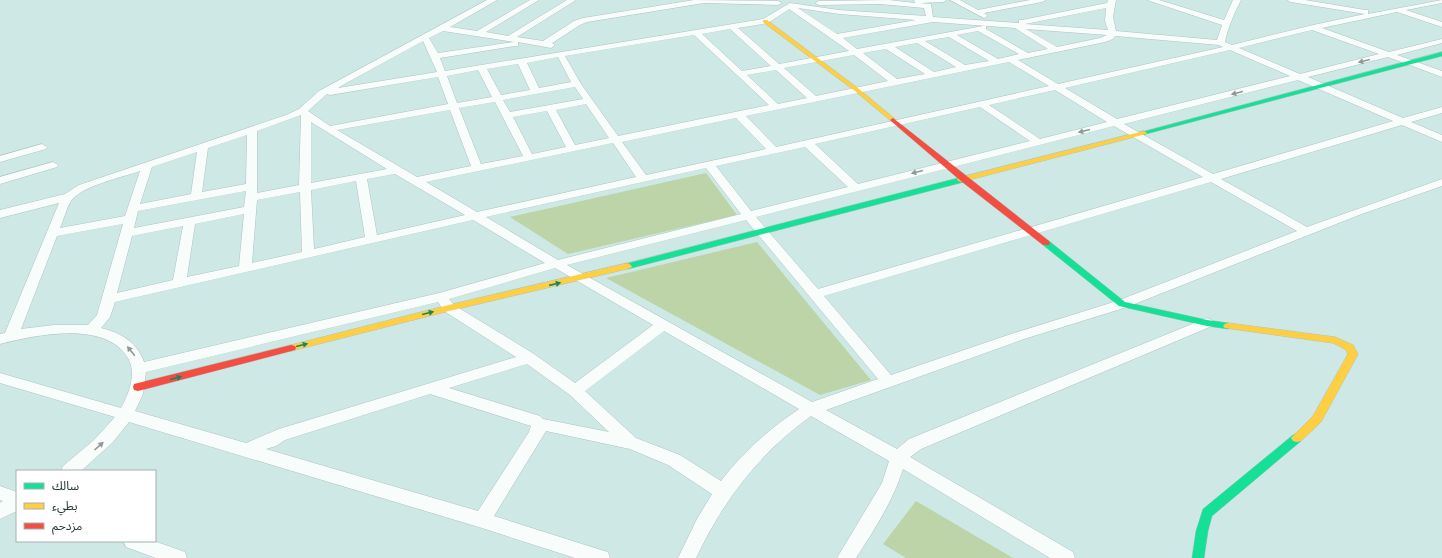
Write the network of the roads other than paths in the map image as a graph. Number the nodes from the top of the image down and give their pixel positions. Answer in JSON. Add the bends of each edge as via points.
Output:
{"nodes":[{"id":1,"x":493,"y":0,"type":"edge"},
{"id":2,"x":536,"y":0,"type":"edge"},
{"id":3,"x":572,"y":0,"type":"edge"},
{"id":4,"x":686,"y":0,"type":"edge"},
{"id":5,"x":943,"y":0,"type":"edge"},
{"id":6,"x":954,"y":0,"type":"edge"},
{"id":7,"x":1042,"y":0,"type":"edge"},
{"id":8,"x":1151,"y":0,"type":"edge"},
{"id":9,"x":1237,"y":0,"type":"edge"},
{"id":10,"x":1295,"y":0,"type":"edge"},
{"id":11,"x":705,"y":1,"type":"junction"},
{"id":12,"x":740,"y":1,"type":"edge"},
{"id":13,"x":1442,"y":1,"type":"edge"},
{"id":14,"x":878,"y":2,"type":"junction"},
{"id":15,"x":1112,"y":2,"type":"edge"},
{"id":16,"x":840,"y":3,"type":"junction"},
{"id":17,"x":785,"y":5,"type":"edge"},
{"id":18,"x":928,"y":6,"type":"junction"},
{"id":19,"x":1384,"y":10,"type":"junction"},
{"id":20,"x":975,"y":11,"type":"junction"},
{"id":21,"x":839,"y":12,"type":"junction"},
{"id":22,"x":930,"y":20,"type":"junction"},
{"id":23,"x":765,"y":21,"type":"junction"},
{"id":24,"x":1226,"y":23,"type":"junction"},
{"id":25,"x":1001,"y":24,"type":"junction"},
{"id":26,"x":1442,"y":25,"type":"edge"},
{"id":27,"x":1016,"y":26,"type":"junction"},
{"id":28,"x":1313,"y":27,"type":"junction"},
{"id":29,"x":442,"y":28,"type":"junction"},
{"id":30,"x":732,"y":28,"type":"junction"},
{"id":31,"x":980,"y":29,"type":"junction"},
{"id":32,"x":868,"y":32,"type":"junction"},
{"id":33,"x":696,"y":33,"type":"junction"},
{"id":34,"x":1113,"y":33,"type":"junction"},
{"id":35,"x":478,"y":34,"type":"junction"},
{"id":36,"x":951,"y":35,"type":"junction"},
{"id":37,"x":425,"y":37,"type":"junction"},
{"id":38,"x":836,"y":37,"type":"junction"},
{"id":39,"x":508,"y":39,"type":"junction"},
{"id":40,"x":919,"y":41,"type":"junction"},
{"id":41,"x":1442,"y":41,"type":"edge"},
{"id":42,"x":526,"y":42,"type":"junction"},
{"id":43,"x":1221,"y":43,"type":"junction"},
{"id":44,"x":544,"y":44,"type":"junction"},
{"id":45,"x":888,"y":47,"type":"junction"},
{"id":46,"x":1233,"y":47,"type":"junction"},
{"id":47,"x":587,"y":50,"type":"junction"},
{"id":48,"x":1056,"y":50,"type":"junction"},
{"id":49,"x":856,"y":52,"type":"junction"},
{"id":50,"x":560,"y":54,"type":"junction"},
{"id":51,"x":1442,"y":54,"type":"edge"},
{"id":52,"x":1026,"y":55,"type":"junction"},
{"id":53,"x":1390,"y":55,"type":"junction"},
{"id":54,"x":435,"y":56,"type":"junction"},
{"id":55,"x":1011,"y":59,"type":"junction"},
{"id":56,"x":521,"y":60,"type":"junction"},
{"id":57,"x":817,"y":60,"type":"junction"},
{"id":58,"x":996,"y":62,"type":"junction"},
{"id":59,"x":1409,"y":62,"type":"junction"},
{"id":60,"x":481,"y":67,"type":"junction"},
{"id":61,"x":779,"y":67,"type":"junction"},
{"id":62,"x":963,"y":68,"type":"junction"},
{"id":63,"x":442,"y":74,"type":"junction"},
{"id":64,"x":741,"y":74,"type":"junction"},
{"id":65,"x":931,"y":74,"type":"junction"},
{"id":66,"x":1442,"y":74,"type":"edge"},
{"id":67,"x":1300,"y":78,"type":"junction"},
{"id":68,"x":895,"y":82,"type":"junction"},
{"id":69,"x":577,"y":84,"type":"junction"},
{"id":70,"x":1057,"y":87,"type":"junction"},
{"id":71,"x":1322,"y":87,"type":"junction"},
{"id":72,"x":856,"y":90,"type":"junction"},
{"id":73,"x":536,"y":92,"type":"junction"},
{"id":74,"x":322,"y":93,"type":"junction"},
{"id":75,"x":498,"y":98,"type":"junction"},
{"id":76,"x":813,"y":98,"type":"junction"},
{"id":77,"x":588,"y":101,"type":"junction"},
{"id":78,"x":981,"y":104,"type":"junction"},
{"id":79,"x":453,"y":106,"type":"junction"},
{"id":80,"x":775,"y":106,"type":"junction"},
{"id":81,"x":550,"y":108,"type":"junction"},
{"id":82,"x":1442,"y":110,"type":"edge"},
{"id":83,"x":304,"y":113,"type":"junction"},
{"id":84,"x":738,"y":114,"type":"junction"},
{"id":85,"x":508,"y":115,"type":"junction"},
{"id":86,"x":1402,"y":122,"type":"junction"},
{"id":87,"x":898,"y":123,"type":"junction"},
{"id":88,"x":1116,"y":123,"type":"junction"},
{"id":89,"x":328,"y":129,"type":"junction"},
{"id":90,"x":252,"y":131,"type":"junction"},
{"id":91,"x":1136,"y":134,"type":"junction"},
{"id":92,"x":1442,"y":139,"type":"edge"},
{"id":93,"x":614,"y":140,"type":"junction"},
{"id":94,"x":1038,"y":142,"type":"junction"},
{"id":95,"x":807,"y":143,"type":"junction"},
{"id":96,"x":42,"y":147,"type":"dead end"},
{"id":97,"x":203,"y":147,"type":"junction"},
{"id":98,"x":572,"y":148,"type":"junction"},
{"id":99,"x":774,"y":151,"type":"junction"},
{"id":100,"x":529,"y":157,"type":"junction"},
{"id":101,"x":0,"y":159,"type":"edge"},
{"id":102,"x":947,"y":164,"type":"junction"},
{"id":103,"x":53,"y":165,"type":"dead end"},
{"id":104,"x":709,"y":165,"type":"junction"},
{"id":105,"x":147,"y":166,"type":"junction"},
{"id":106,"x":477,"y":168,"type":"junction"},
{"id":107,"x":397,"y":170,"type":"junction"},
{"id":108,"x":361,"y":177,"type":"junction"},
{"id":109,"x":1211,"y":177,"type":"junction"},
{"id":110,"x":643,"y":179,"type":"junction"},
{"id":111,"x":964,"y":179,"type":"junction"},
{"id":112,"x":0,"y":181,"type":"edge"},
{"id":113,"x":415,"y":181,"type":"junction"},
{"id":114,"x":1442,"y":182,"type":"edge"},
{"id":115,"x":305,"y":187,"type":"junction"},
{"id":116,"x":856,"y":188,"type":"junction"},
{"id":117,"x":67,"y":197,"type":"junction"},
{"id":118,"x":196,"y":197,"type":"junction"},
{"id":119,"x":251,"y":198,"type":"junction"},
{"id":120,"x":0,"y":214,"type":"edge"},
{"id":121,"x":132,"y":214,"type":"junction"},
{"id":122,"x":476,"y":216,"type":"junction"},
{"id":123,"x":748,"y":216,"type":"junction"},
{"id":124,"x":190,"y":221,"type":"junction"},
{"id":125,"x":762,"y":230,"type":"junction"},
{"id":126,"x":1032,"y":231,"type":"junction"},
{"id":127,"x":1307,"y":232,"type":"junction"},
{"id":128,"x":51,"y":233,"type":"junction"},
{"id":129,"x":127,"y":233,"type":"junction"},
{"id":130,"x":372,"y":240,"type":"junction"},
{"id":131,"x":308,"y":255,"type":"junction"},
{"id":132,"x":556,"y":264,"type":"junction"},
{"id":133,"x":244,"y":269,"type":"junction"},
{"id":134,"x":581,"y":278,"type":"junction"},
{"id":135,"x":179,"y":284,"type":"junction"},
{"id":136,"x":814,"y":295,"type":"junction"},
{"id":137,"x":109,"y":299,"type":"junction"},
{"id":138,"x":445,"y":302,"type":"junction"},
{"id":139,"x":1122,"y":304,"type":"junction"},
{"id":140,"x":1208,"y":323,"type":"junction"},
{"id":141,"x":663,"y":325,"type":"junction"},
{"id":142,"x":90,"y":331,"type":"junction"},
{"id":143,"x":5,"y":337,"type":"edge"},
{"id":144,"x":529,"y":358,"type":"junction"},
{"id":145,"x":140,"y":368,"type":"junction"},
{"id":146,"x":0,"y":378,"type":"edge"},
{"id":147,"x":889,"y":382,"type":"junction"},
{"id":148,"x":138,"y":387,"type":"junction"},
{"id":149,"x":432,"y":389,"type":"junction"},
{"id":150,"x":575,"y":391,"type":"junction"},
{"id":151,"x":810,"y":409,"type":"junction"},
{"id":152,"x":126,"y":414,"type":"junction"},
{"id":153,"x":539,"y":424,"type":"junction"},
{"id":154,"x":632,"y":443,"type":"junction"},
{"id":155,"x":246,"y":450,"type":"junction"},
{"id":156,"x":898,"y":458,"type":"junction"},
{"id":157,"x":70,"y":470,"type":"edge"},
{"id":158,"x":724,"y":492,"type":"junction"},
{"id":159,"x":0,"y":493,"type":"edge"},
{"id":160,"x":16,"y":499,"type":"edge"},
{"id":161,"x":16,"y":503,"type":"edge"},
{"id":162,"x":0,"y":511,"type":"edge"},
{"id":163,"x":482,"y":520,"type":"junction"},
{"id":164,"x":135,"y":542,"type":"edge"},
{"id":165,"x":178,"y":558,"type":"edge"},
{"id":166,"x":601,"y":558,"type":"edge"},
{"id":167,"x":687,"y":558,"type":"edge"},
{"id":168,"x":846,"y":558,"type":"edge"},
{"id":169,"x":1066,"y":558,"type":"edge"},
{"id":170,"x":1198,"y":558,"type":"edge"}],
"edges":[{"from":1,"to":29,"type":"street"},
{"from":2,"to":35,"type":"street"},
{"from":3,"to":39,"type":"street"},
{"from":4,"to":11,"type":"street"},
{"from":5,"to":14,"type":"street"},
{"from":6,"to":20,"type":"street"},
{"from":7,"to":20,"type":"street"},
{"from":8,"to":24,"type":"street"},
{"from":9,"to":24,"type":"street"},
{"from":10,"to":19,"type":"street"},
{"from":11,"to":12,"type":"street"},
{"from":11,"to":44,"type":"street","via":[[586,20]]},
{"from":12,"to":17,"type":"street"},
{"from":13,"to":19,"type":"street"},
{"from":14,"to":16,"type":"street"},
{"from":14,"to":18,"type":"street"},
{"from":15,"to":25,"type":"street"},
{"from":15,"to":34,"type":"street","via":[[1108,15]]},
{"from":16,"to":17,"type":"street"},
{"from":16,"to":21,"type":"street"},
{"from":17,"to":21,"type":"street"},
{"from":17,"to":23,"type":"street"},
{"from":17,"to":38,"type":"street"},
{"from":18,"to":20,"type":"street"},
{"from":18,"to":22,"type":"street"},
{"from":19,"to":26,"type":"street"},
{"from":19,"to":28,"type":"street"},
{"from":20,"to":25,"type":"street"},
{"from":21,"to":22,"type":"street"},
{"from":21,"to":32,"type":"street"},
{"from":22,"to":25,"type":"street"},
{"from":22,"to":32,"type":"street"},
{"from":23,"to":30,"type":"street"},
{"from":23,"to":57,"type":"street"},
{"from":24,"to":43,"type":"street"},
{"from":25,"to":27,"type":"street"},
{"from":25,"to":31,"type":"street"},
{"from":27,"to":34,"type":"street"},
{"from":27,"to":48,"type":"street"},
{"from":28,"to":46,"type":"street"},
{"from":28,"to":53,"type":"street"},
{"from":29,"to":35,"type":"street"},
{"from":29,"to":37,"type":"street"},
{"from":30,"to":33,"type":"street"},
{"from":30,"to":61,"type":"street"},
{"from":31,"to":36,"type":"street"},
{"from":31,"to":52,"type":"street"},
{"from":32,"to":38,"type":"street"},
{"from":33,"to":47,"type":"street"},
{"from":33,"to":64,"type":"street"},
{"from":34,"to":43,"type":"street"},
{"from":34,"to":48,"type":"street","via":[[1102,40]]},
{"from":35,"to":39,"type":"street"},
{"from":36,"to":40,"type":"street"},
{"from":36,"to":58,"type":"street"},
{"from":37,"to":54,"type":"street"},
{"from":37,"to":74,"type":"street"},
{"from":38,"to":49,"type":"street"},
{"from":39,"to":42,"type":"street"},
{"from":40,"to":45,"type":"street"},
{"from":40,"to":62,"type":"street"},
{"from":41,"to":53,"type":"street"},
{"from":42,"to":44,"type":"street"},
{"from":42,"to":54,"type":"street"},
{"from":43,"to":46,"type":"street"},
{"from":44,"to":47,"type":"street"},
{"from":45,"to":49,"type":"street"},
{"from":45,"to":65,"type":"street"},
{"from":46,"to":67,"type":"street"},
{"from":46,"to":70,"type":"street"},
{"from":47,"to":50,"type":"street"},
{"from":48,"to":52,"type":"street"},
{"from":49,"to":57,"type":"street"},
{"from":49,"to":68,"type":"street"},
{"from":50,"to":56,"type":"street"},
{"from":50,"to":69,"type":"street"},
{"from":51,"to":59,"type":"street"},
{"from":52,"to":55,"type":"street"},
{"from":53,"to":59,"type":"street"},
{"from":53,"to":67,"type":"street","one_way":true},
{"from":54,"to":63,"type":"street"},
{"from":55,"to":58,"type":"street"},
{"from":55,"to":70,"type":"street"},
{"from":56,"to":60,"type":"street"},
{"from":56,"to":73,"type":"street"},
{"from":57,"to":61,"type":"street"},
{"from":57,"to":72,"type":"street"},
{"from":58,"to":62,"type":"street"},
{"from":59,"to":66,"type":"street"},
{"from":59,"to":71,"type":"street"},
{"from":60,"to":63,"type":"street"},
{"from":60,"to":75,"type":"street"},
{"from":61,"to":64,"type":"street"},
{"from":61,"to":76,"type":"street"},
{"from":62,"to":65,"type":"street"},
{"from":63,"to":74,"type":"street"},
{"from":63,"to":79,"type":"street"},
{"from":64,"to":80,"type":"street"},
{"from":65,"to":68,"type":"street"},
{"from":67,"to":71,"type":"street"},
{"from":67,"to":88,"type":"street","one_way":true},
{"from":68,"to":72,"type":"street"},
{"from":69,"to":73,"type":"street"},
{"from":69,"to":77,"type":"street"},
{"from":70,"to":78,"type":"street"},
{"from":70,"to":88,"type":"street"},
{"from":71,"to":86,"type":"street"},
{"from":71,"to":91,"type":"street"},
{"from":72,"to":76,"type":"street"},
{"from":72,"to":87,"type":"street"},
{"from":73,"to":75,"type":"street"},
{"from":74,"to":83,"type":"street"},
{"from":75,"to":79,"type":"street"},
{"from":75,"to":85,"type":"street"},
{"from":76,"to":80,"type":"street"},
{"from":77,"to":81,"type":"street"},
{"from":77,"to":93,"type":"street"},
{"from":78,"to":87,"type":"street"},
{"from":78,"to":94,"type":"street"},
{"from":79,"to":89,"type":"street"},
{"from":79,"to":106,"type":"street"},
{"from":80,"to":84,"type":"street"},
{"from":81,"to":85,"type":"street"},
{"from":81,"to":98,"type":"street"},
{"from":82,"to":86,"type":"street"},
{"from":83,"to":89,"type":"street"},
{"from":83,"to":90,"type":"street"},
{"from":83,"to":115,"type":"street"},
{"from":84,"to":93,"type":"street"},
{"from":84,"to":99,"type":"street"},
{"from":85,"to":100,"type":"street"},
{"from":86,"to":92,"type":"street"},
{"from":86,"to":109,"type":"street"},
{"from":87,"to":95,"type":"street"},
{"from":87,"to":102,"type":"street"},
{"from":88,"to":91,"type":"street"},
{"from":88,"to":94,"type":"street","one_way":true},
{"from":89,"to":107,"type":"street"},
{"from":90,"to":97,"type":"street"},
{"from":90,"to":119,"type":"street"},
{"from":91,"to":109,"type":"street"},
{"from":91,"to":111,"type":"street"},
{"from":93,"to":98,"type":"street"},
{"from":93,"to":110,"type":"street"},
{"from":94,"to":102,"type":"street"},
{"from":95,"to":99,"type":"street"},
{"from":95,"to":116,"type":"street"},
{"from":96,"to":101,"type":"street"},
{"from":97,"to":105,"type":"street"},
{"from":97,"to":118,"type":"street"},
{"from":98,"to":100,"type":"street"},
{"from":99,"to":104,"type":"street"},
{"from":100,"to":106,"type":"street"},
{"from":102,"to":111,"type":"street"},
{"from":102,"to":116,"type":"street","one_way":true},
{"from":103,"to":112,"type":"street"},
{"from":104,"to":110,"type":"street"},
{"from":104,"to":123,"type":"street"},
{"from":105,"to":117,"type":"street","via":[[83,188]]},
{"from":105,"to":121,"type":"street"},
{"from":106,"to":113,"type":"street"},
{"from":107,"to":108,"type":"street"},
{"from":107,"to":113,"type":"street"},
{"from":108,"to":115,"type":"street"},
{"from":108,"to":130,"type":"street"},
{"from":109,"to":126,"type":"street"},
{"from":109,"to":127,"type":"street"},
{"from":110,"to":122,"type":"street"},
{"from":111,"to":125,"type":"street"},
{"from":111,"to":126,"type":"street"},
{"from":113,"to":122,"type":"street"},
{"from":114,"to":127,"type":"street"},
{"from":115,"to":119,"type":"street"},
{"from":115,"to":131,"type":"street"},
{"from":116,"to":123,"type":"street"},
{"from":117,"to":120,"type":"street"},
{"from":117,"to":128,"type":"street"},
{"from":118,"to":119,"type":"street"},
{"from":118,"to":121,"type":"street"},
{"from":119,"to":124,"type":"street"},
{"from":119,"to":133,"type":"street"},
{"from":121,"to":128,"type":"street"},
{"from":121,"to":129,"type":"street"},
{"from":122,"to":130,"type":"street"},
{"from":122,"to":132,"type":"street"},
{"from":123,"to":125,"type":"street"},
{"from":123,"to":132,"type":"street"},
{"from":124,"to":129,"type":"street"},
{"from":124,"to":135,"type":"street"},
{"from":125,"to":134,"type":"street"},
{"from":125,"to":136,"type":"street"},
{"from":126,"to":136,"type":"street"},
{"from":126,"to":139,"type":"street"},
{"from":127,"to":139,"type":"street"},
{"from":128,"to":143,"type":"street"},
{"from":129,"to":137,"type":"street"},
{"from":130,"to":131,"type":"street"},
{"from":131,"to":133,"type":"street"},
{"from":132,"to":134,"type":"street"},
{"from":132,"to":138,"type":"street"},
{"from":133,"to":135,"type":"street"},
{"from":138,"to":134,"type":"street","one_way":true},
{"from":134,"to":141,"type":"street"},
{"from":135,"to":137,"type":"street"},
{"from":136,"to":147,"type":"street"},
{"from":137,"to":142,"type":"street","via":[[103,317]]},
{"from":138,"to":144,"type":"street"},
{"from":138,"to":145,"type":"street"},
{"from":148,"to":138,"type":"street","one_way":true},
{"from":139,"to":140,"type":"street"},
{"from":139,"to":147,"type":"street","via":[[1019,336]]},
{"from":140,"to":156,"type":"street","via":[[915,444]]},
{"from":140,"to":170,"type":"street","via":[[1335,340],[1349,347],[1353,354],[1317,420],[1207,513]]},
{"from":141,"to":150,"type":"street"},
{"from":141,"to":151,"type":"street"},
{"from":142,"to":143,"type":"street","via":[[74,328],[44,330]]},
{"from":145,"to":142,"type":"street","one_way":true,"via":[[133,352],[120,339]]},
{"from":144,"to":149,"type":"street"},
{"from":144,"to":150,"type":"street"},
{"from":145,"to":148,"type":"street"},
{"from":146,"to":152,"type":"street"},
{"from":147,"to":151,"type":"street"},
{"from":148,"to":152,"type":"street"},
{"from":149,"to":153,"type":"street","via":[[534,420]]},
{"from":149,"to":155,"type":"street","via":[[279,435]]},
{"from":150,"to":154,"type":"street"},
{"from":151,"to":156,"type":"street"},
{"from":151,"to":158,"type":"street","via":[[776,435],[737,474]]},
{"from":152,"to":155,"type":"street"},
{"from":157,"to":152,"type":"street","one_way":true,"via":[[102,443]]},
{"from":153,"to":154,"type":"street"},
{"from":153,"to":163,"type":"street","via":[[535,436]]},
{"from":154,"to":158,"type":"street","via":[[674,460]]},
{"from":155,"to":163,"type":"street"},
{"from":156,"to":168,"type":"street","via":[[890,484]]},
{"from":156,"to":169,"type":"street"},
{"from":158,"to":167,"type":"street","via":[[709,513]]},
{"from":159,"to":160,"type":"street"},
{"from":161,"to":162,"type":"street"},
{"from":163,"to":166,"type":"street"},
{"from":164,"to":165,"type":"street"}]}
